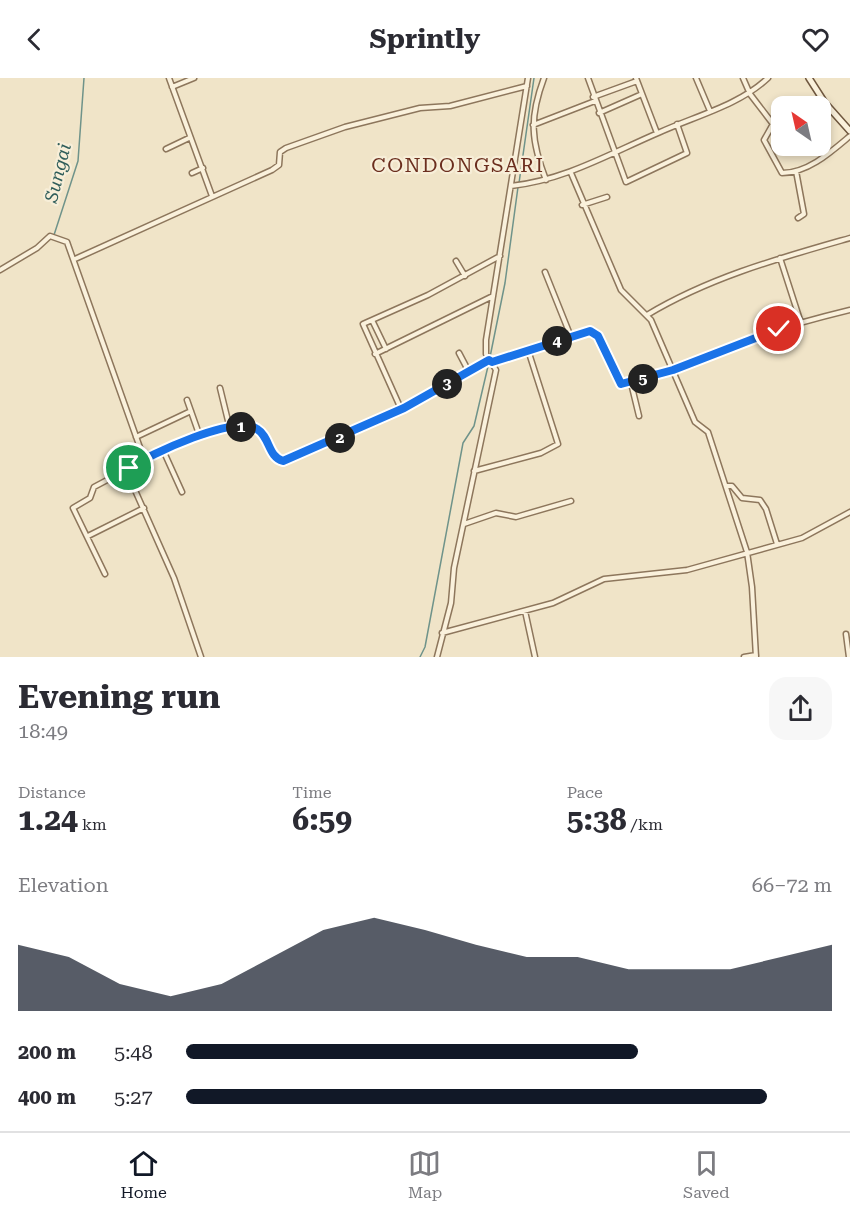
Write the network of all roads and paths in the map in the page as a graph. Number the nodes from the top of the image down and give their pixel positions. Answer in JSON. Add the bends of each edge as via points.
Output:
{"nodes":[{"id":1,"x":170,"y":78,"type":"edge"},
{"id":2,"x":194,"y":78,"type":"edge"},
{"id":3,"x":528,"y":78,"type":"edge"},
{"id":4,"x":544,"y":78,"type":"edge"},
{"id":5,"x":588,"y":78,"type":"edge"},
{"id":6,"x":696,"y":78,"type":"edge"},
{"id":7,"x":743,"y":78,"type":"edge"},
{"id":8,"x":768,"y":78,"type":"edge"},
{"id":9,"x":809,"y":78,"type":"edge"},
{"id":10,"x":636,"y":79,"type":"edge"},
{"id":11,"x":527,"y":86,"type":"junction"},
{"id":12,"x":172,"y":87,"type":"junction"},
{"id":13,"x":642,"y":94,"type":"junction"},
{"id":14,"x":750,"y":94,"type":"junction"},
{"id":15,"x":594,"y":99,"type":"junction"},
{"id":16,"x":710,"y":111,"type":"junction"},
{"id":17,"x":599,"y":113,"type":"junction"},
{"id":18,"x":678,"y":124,"type":"junction"},
{"id":19,"x":533,"y":125,"type":"junction"},
{"id":20,"x":850,"y":131,"type":"edge"},
{"id":21,"x":657,"y":133,"type":"junction"},
{"id":22,"x":850,"y":136,"type":"edge"},
{"id":23,"x":189,"y":138,"type":"junction"},
{"id":24,"x":166,"y":149,"type":"dead end"},
{"id":25,"x":615,"y":153,"type":"junction"},
{"id":26,"x":203,"y":168,"type":"junction"},
{"id":27,"x":796,"y":171,"type":"junction"},
{"id":28,"x":192,"y":173,"type":"dead end"},
{"id":29,"x":571,"y":173,"type":"junction"},
{"id":30,"x":546,"y":180,"type":"junction"},
{"id":31,"x":511,"y":186,"type":"junction"},
{"id":32,"x":212,"y":196,"type":"junction"},
{"id":33,"x":607,"y":197,"type":"dead end"},
{"id":34,"x":582,"y":205,"type":"junction"},
{"id":35,"x":798,"y":218,"type":"dead end"},
{"id":36,"x":850,"y":238,"type":"edge"},
{"id":37,"x":501,"y":256,"type":"junction"},
{"id":38,"x":780,"y":258,"type":"junction"},
{"id":39,"x":75,"y":259,"type":"junction"},
{"id":40,"x":456,"y":261,"type":"dead end"},
{"id":41,"x":0,"y":270,"type":"edge"},
{"id":42,"x":545,"y":272,"type":"dead end"},
{"id":43,"x":465,"y":276,"type":"junction"},
{"id":44,"x":494,"y":296,"type":"junction"},
{"id":45,"x":850,"y":310,"type":"edge"},
{"id":46,"x":647,"y":315,"type":"junction"},
{"id":47,"x":372,"y":320,"type":"junction"},
{"id":48,"x":801,"y":323,"type":"junction"},
{"id":49,"x":571,"y":337,"type":"junction"},
{"id":50,"x":386,"y":349,"type":"junction"},
{"id":51,"x":528,"y":350,"type":"junction"},
{"id":52,"x":459,"y":353,"type":"dead end"},
{"id":53,"x":375,"y":354,"type":"junction"},
{"id":54,"x":490,"y":361,"type":"junction"},
{"id":55,"x":673,"y":370,"type":"junction"},
{"id":56,"x":469,"y":372,"type":"junction"},
{"id":57,"x":631,"y":383,"type":"junction"},
{"id":58,"x":220,"y":388,"type":"dead end"},
{"id":59,"x":187,"y":400,"type":"dead end"},
{"id":60,"x":401,"y":409,"type":"junction"},
{"id":61,"x":191,"y":411,"type":"junction"},
{"id":62,"x":639,"y":416,"type":"dead end"},
{"id":63,"x":230,"y":429,"type":"junction"},
{"id":64,"x":199,"y":434,"type":"junction"},
{"id":65,"x":136,"y":437,"type":"junction"},
{"id":66,"x":163,"y":450,"type":"junction"},
{"id":67,"x":144,"y":459,"type":"junction"},
{"id":68,"x":126,"y":470,"type":"junction"},
{"id":69,"x":474,"y":471,"type":"junction"},
{"id":70,"x":727,"y":486,"type":"junction"},
{"id":71,"x":182,"y":492,"type":"dead end"},
{"id":72,"x":571,"y":501,"type":"dead end"},
{"id":73,"x":144,"y":508,"type":"junction"},
{"id":74,"x":850,"y":512,"type":"edge"},
{"id":75,"x":463,"y":524,"type":"junction"},
{"id":76,"x":88,"y":536,"type":"junction"},
{"id":77,"x":777,"y":544,"type":"junction"},
{"id":78,"x":747,"y":552,"type":"junction"},
{"id":79,"x":105,"y":574,"type":"dead end"},
{"id":80,"x":525,"y":611,"type":"junction"},
{"id":81,"x":442,"y":633,"type":"junction"},
{"id":82,"x":846,"y":634,"type":"dead end"},
{"id":83,"x":849,"y":653,"type":"edge"},
{"id":84,"x":756,"y":656,"type":"edge"},
{"id":85,"x":201,"y":657,"type":"edge"},
{"id":86,"x":437,"y":657,"type":"edge"},
{"id":87,"x":535,"y":657,"type":"edge"},
{"id":88,"x":744,"y":657,"type":"edge"}],
"edges":[{"from":1,"to":12,"type":"street"},
{"from":2,"to":12,"type":"street"},
{"from":3,"to":11,"type":"street"},
{"from":4,"to":19,"type":"street"},
{"from":5,"to":15,"type":"street"},
{"from":6,"to":16,"type":"street"},
{"from":7,"to":14,"type":"street"},
{"from":8,"to":14,"type":"street"},
{"from":9,"to":20,"type":"main road"},
{"from":10,"to":13,"type":"street"},
{"from":10,"to":15,"type":"street"},
{"from":11,"to":31,"type":"street"},
{"from":11,"to":32,"type":"street","via":[[345,127],[286,148],[280,153],[277,167]]},
{"from":12,"to":23,"type":"street"},
{"from":13,"to":17,"type":"street"},
{"from":13,"to":21,"type":"street"},
{"from":14,"to":16,"type":"street"},
{"from":14,"to":27,"type":"street","via":[[773,124],[764,140],[780,171]]},
{"from":15,"to":17,"type":"street"},
{"from":15,"to":19,"type":"street"},
{"from":16,"to":18,"type":"street"},
{"from":17,"to":25,"type":"street"},
{"from":18,"to":21,"type":"street"},
{"from":18,"to":25,"type":"street","via":[[688,152],[628,182]]},
{"from":19,"to":30,"type":"street","via":[[533,142]]},
{"from":21,"to":25,"type":"street"},
{"from":22,"to":27,"type":"street","via":[[823,158]]},
{"from":23,"to":24,"type":"street"},
{"from":23,"to":26,"type":"street"},
{"from":25,"to":29,"type":"street"},
{"from":26,"to":28,"type":"street"},
{"from":26,"to":32,"type":"street"},
{"from":27,"to":35,"type":"street","via":[[804,214]]},
{"from":29,"to":30,"type":"street"},
{"from":29,"to":34,"type":"street"},
{"from":30,"to":31,"type":"street"},
{"from":31,"to":37,"type":"street"},
{"from":32,"to":39,"type":"street"},
{"from":33,"to":34,"type":"street"},
{"from":34,"to":46,"type":"street","via":[[621,290]]},
{"from":36,"to":38,"type":"street"},
{"from":37,"to":43,"type":"street"},
{"from":37,"to":44,"type":"street"},
{"from":38,"to":46,"type":"street","via":[[694,289]]},
{"from":38,"to":48,"type":"street"},
{"from":39,"to":41,"type":"street","via":[[67,242],[50,236]]},
{"from":39,"to":65,"type":"street"},
{"from":40,"to":43,"type":"street"},
{"from":42,"to":49,"type":"street"},
{"from":43,"to":47,"type":"street"},
{"from":44,"to":50,"type":"street"},
{"from":44,"to":54,"type":"street","via":[[486,340]]},
{"from":45,"to":48,"type":"street"},
{"from":46,"to":55,"type":"street"},
{"from":47,"to":50,"type":"street"},
{"from":47,"to":53,"type":"street","via":[[363,325]]},
{"from":48,"to":55,"type":"street"},
{"from":49,"to":51,"type":"street"},
{"from":49,"to":57,"type":"street","via":[[594,331],[616,379],[621,384]]},
{"from":50,"to":53,"type":"street"},
{"from":51,"to":54,"type":"street"},
{"from":51,"to":69,"type":"street","via":[[558,444],[541,453]]},
{"from":52,"to":56,"type":"street"},
{"from":53,"to":60,"type":"street"},
{"from":54,"to":56,"type":"street"},
{"from":54,"to":69,"type":"street","via":[[496,370]]},
{"from":55,"to":57,"type":"street"},
{"from":55,"to":70,"type":"street","via":[[695,422],[708,432]]},
{"from":56,"to":60,"type":"street"},
{"from":57,"to":62,"type":"street"},
{"from":58,"to":63,"type":"street"},
{"from":59,"to":61,"type":"street"},
{"from":60,"to":63,"type":"street","via":[[283,461],[274,455],[257,429]]},
{"from":61,"to":64,"type":"street"},
{"from":61,"to":65,"type":"street"},
{"from":63,"to":64,"type":"street"},
{"from":64,"to":66,"type":"street"},
{"from":65,"to":67,"type":"street"},
{"from":66,"to":67,"type":"street"},
{"from":66,"to":71,"type":"street"},
{"from":67,"to":68,"type":"street"},
{"from":68,"to":73,"type":"street"},
{"from":68,"to":76,"type":"street","via":[[94,487],[90,498],[73,508]]},
{"from":69,"to":75,"type":"street"},
{"from":70,"to":77,"type":"street","via":[[732,486],[742,498],[760,500]]},
{"from":70,"to":78,"type":"street"},
{"from":72,"to":75,"type":"street","via":[[516,517],[496,513]]},
{"from":73,"to":76,"type":"street"},
{"from":73,"to":85,"type":"street","via":[[174,578]]},
{"from":74,"to":77,"type":"street","via":[[811,534]]},
{"from":75,"to":81,"type":"street","via":[[451,603]]},
{"from":76,"to":79,"type":"street"},
{"from":77,"to":78,"type":"street"},
{"from":78,"to":80,"type":"street","via":[[687,570],[599,580],[553,603]]},
{"from":78,"to":84,"type":"street"},
{"from":80,"to":81,"type":"street"},
{"from":80,"to":87,"type":"street"},
{"from":81,"to":86,"type":"street"},
{"from":82,"to":83,"type":"street"},
{"from":84,"to":88,"type":"street"}]}
